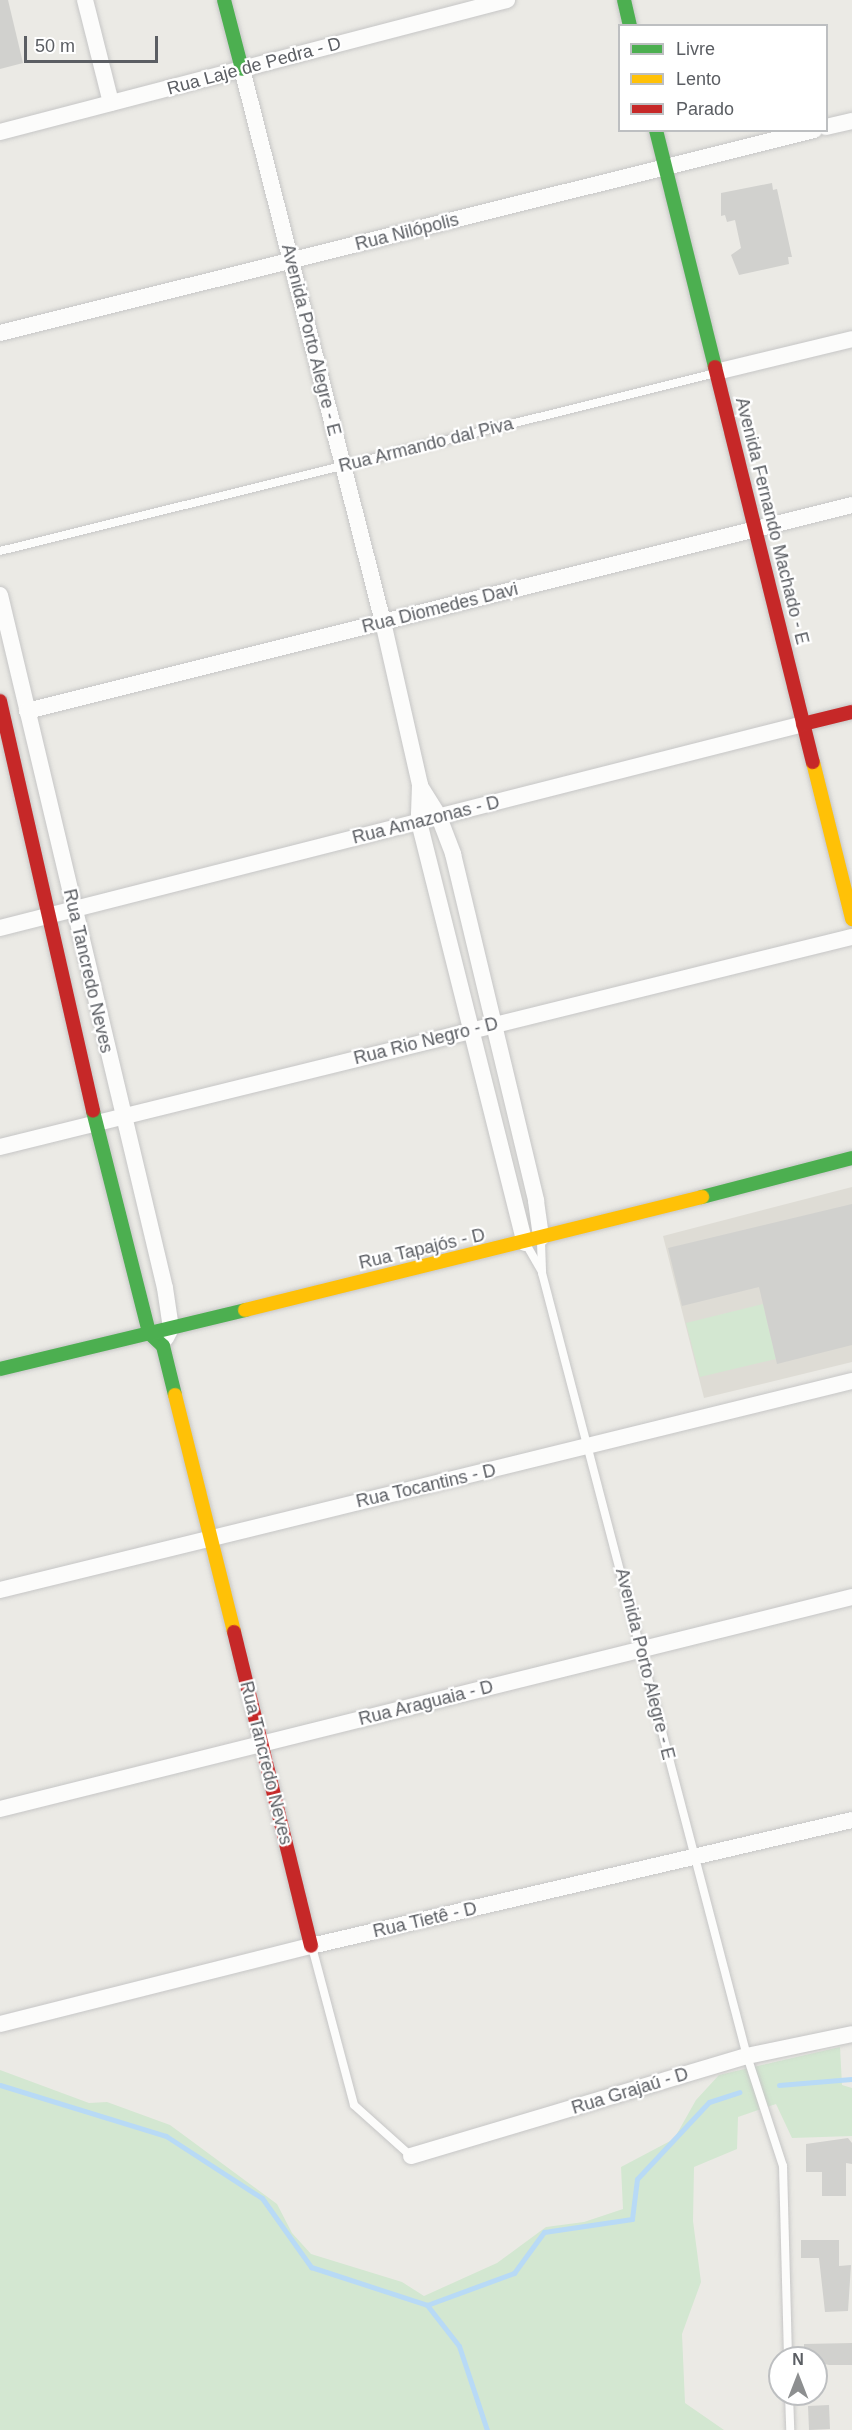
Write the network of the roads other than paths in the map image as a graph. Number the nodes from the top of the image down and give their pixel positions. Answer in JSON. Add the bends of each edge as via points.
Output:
{"nodes":[{"id":1,"x":85,"y":0,"type":"edge"},
{"id":2,"x":224,"y":0,"type":"edge"},
{"id":3,"x":507,"y":0,"type":"edge"},
{"id":4,"x":624,"y":0,"type":"edge"},
{"id":5,"x":630,"y":24,"type":"edge"},
{"id":6,"x":242,"y":69,"type":"junction"},
{"id":7,"x":111,"y":103,"type":"junction"},
{"id":8,"x":852,"y":121,"type":"edge"},
{"id":9,"x":828,"y":127,"type":"edge"},
{"id":10,"x":0,"y":132,"type":"edge"},
{"id":11,"x":656,"y":132,"type":"edge"},
{"id":12,"x":806,"y":132,"type":"edge"},
{"id":13,"x":665,"y":168,"type":"junction"},
{"id":14,"x":290,"y":261,"type":"junction"},
{"id":15,"x":0,"y":333,"type":"edge"},
{"id":16,"x":852,"y":339,"type":"edge"},
{"id":17,"x":716,"y":372,"type":"junction"},
{"id":18,"x":343,"y":466,"type":"junction"},
{"id":19,"x":852,"y":505,"type":"edge"},
{"id":20,"x":755,"y":529,"type":"junction"},
{"id":21,"x":0,"y":551,"type":"edge"},
{"id":22,"x":0,"y":595,"type":"edge"},
{"id":23,"x":383,"y":622,"type":"junction"},
{"id":24,"x":0,"y":701,"type":"edge"},
{"id":25,"x":27,"y":711,"type":"junction"},
{"id":26,"x":852,"y":712,"type":"edge"},
{"id":27,"x":803,"y":724,"type":"junction"},
{"id":28,"x":420,"y":785,"type":"junction"},
{"id":29,"x":439,"y":817,"type":"junction"},
{"id":30,"x":419,"y":822,"type":"junction"},
{"id":31,"x":74,"y":910,"type":"junction"},
{"id":32,"x":46,"y":916,"type":"junction"},
{"id":33,"x":852,"y":919,"type":"edge"},
{"id":34,"x":0,"y":928,"type":"edge"},
{"id":35,"x":852,"y":937,"type":"edge"},
{"id":36,"x":495,"y":1023,"type":"junction"},
{"id":37,"x":468,"y":1030,"type":"junction"},
{"id":38,"x":123,"y":1116,"type":"junction"},
{"id":39,"x":96,"y":1123,"type":"junction"},
{"id":40,"x":0,"y":1147,"type":"edge"},
{"id":41,"x":852,"y":1158,"type":"edge"},
{"id":42,"x":533,"y":1240,"type":"junction"},
{"id":43,"x":542,"y":1273,"type":"junction"},
{"id":44,"x":171,"y":1328,"type":"junction"},
{"id":45,"x":149,"y":1333,"type":"junction"},
{"id":46,"x":162,"y":1346,"type":"junction"},
{"id":47,"x":0,"y":1369,"type":"edge"},
{"id":48,"x":852,"y":1382,"type":"edge"},
{"id":49,"x":589,"y":1447,"type":"junction"},
{"id":50,"x":210,"y":1537,"type":"junction"},
{"id":51,"x":0,"y":1590,"type":"edge"},
{"id":52,"x":852,"y":1597,"type":"edge"},
{"id":53,"x":641,"y":1649,"type":"junction"},
{"id":54,"x":261,"y":1744,"type":"junction"},
{"id":55,"x":0,"y":1809,"type":"edge"},
{"id":56,"x":852,"y":1820,"type":"edge"},
{"id":57,"x":695,"y":1858,"type":"junction"},
{"id":58,"x":311,"y":1946,"type":"junction"},
{"id":59,"x":0,"y":2024,"type":"edge"},
{"id":60,"x":852,"y":2034,"type":"edge"},
{"id":61,"x":747,"y":2056,"type":"junction"},
{"id":62,"x":411,"y":2156,"type":"joint"},
{"id":63,"x":789,"y":2346,"type":"edge"},
{"id":64,"x":789,"y":2406,"type":"edge"},
{"id":65,"x":790,"y":2430,"type":"edge"}],
"edges":[{"from":1,"to":7,"type":"street"},
{"from":2,"to":6,"type":"street","name":"Avenida Porto Alegre - E"},
{"from":3,"to":6,"type":"street","name":"Rua Laje de Pedra - D"},
{"from":4,"to":5,"type":"street"},
{"from":6,"to":7,"type":"street","name":"Rua Laje de Pedra - D"},
{"from":6,"to":14,"type":"street","name":"Avenida Porto Alegre - E"},
{"from":7,"to":10,"type":"street","name":"Rua Laje de Pedra - D"},
{"from":8,"to":9,"type":"street"},
{"from":11,"to":13,"type":"street","name":"Avenida Fernando Machado - E"},
{"from":12,"to":13,"type":"street","name":"Rua Nilópolis"},
{"from":13,"to":14,"type":"street","name":"Rua Nilópolis"},
{"from":13,"to":17,"type":"street","name":"Avenida Fernando Machado - E"},
{"from":14,"to":15,"type":"street","name":"Rua Nilópolis"},
{"from":14,"to":18,"type":"street","name":"Avenida Porto Alegre - E"},
{"from":16,"to":17,"type":"street","name":"Rua Armando dal Piva"},
{"from":17,"to":18,"type":"lane","name":"Rua Armando dal Piva"},
{"from":17,"to":20,"type":"street","name":"Avenida Fernando Machado - E"},
{"from":18,"to":21,"type":"lane","name":"Rua Armando dal Piva"},
{"from":18,"to":23,"type":"street","name":"Avenida Porto Alegre - E"},
{"from":19,"to":20,"type":"street","name":"Rua Diomedes Davi"},
{"from":20,"to":23,"type":"street","name":"Rua Diomedes Davi"},
{"from":20,"to":27,"type":"street","name":"Avenida Fernando Machado - E"},
{"from":22,"to":25,"type":"street","name":"Rua Tancredo Neves"},
{"from":23,"to":25,"type":"street","name":"Rua Diomedes Davi"},
{"from":23,"to":28,"type":"street","name":"Avenida Porto Alegre - E"},
{"from":24,"to":32,"type":"street","name":"Rua Tancredo Neves"},
{"from":25,"to":31,"type":"street","name":"Rua Tancredo Neves"},
{"from":26,"to":27,"type":"street","name":"Rua Amazonas - D"},
{"from":27,"to":29,"type":"street","name":"Rua Amazonas - D"},
{"from":27,"to":33,"type":"street","name":"Avenida Fernando Machado - E"},
{"from":28,"to":29,"type":"street","name":"Avenida Porto Alegre - E"},
{"from":28,"to":30,"type":"street","name":"Avenida Porto Alegre - E"},
{"from":29,"to":30,"type":"street","name":"Rua Amazonas - D"},
{"from":29,"to":36,"type":"street","name":"Avenida Porto Alegre - E","via":[[453,854]]},
{"from":30,"to":31,"type":"street","name":"Rua Amazonas - D"},
{"from":30,"to":37,"type":"street","name":"Avenida Porto Alegre - E"},
{"from":31,"to":32,"type":"street","name":"Rua Amazonas - D"},
{"from":31,"to":38,"type":"street","name":"Rua Tancredo Neves"},
{"from":32,"to":34,"type":"street","name":"Rua Amazonas - D"},
{"from":32,"to":39,"type":"street","name":"Rua Tancredo Neves"},
{"from":35,"to":36,"type":"street","name":"Rua Rio Negro - D"},
{"from":36,"to":37,"type":"street","name":"Rua Rio Negro - D"},
{"from":36,"to":42,"type":"street","name":"Avenida Porto Alegre - E"},
{"from":37,"to":38,"type":"street","name":"Rua Rio Negro - D"},
{"from":37,"to":42,"type":"street","name":"Avenida Porto Alegre - E"},
{"from":38,"to":39,"type":"street","name":"Rua Rio Negro - D"},
{"from":38,"to":44,"type":"street","name":"Rua Tancredo Neves"},
{"from":39,"to":40,"type":"street","name":"Rua Rio Negro - D"},
{"from":39,"to":45,"type":"street","name":"Rua Tancredo Neves"},
{"from":41,"to":42,"type":"street","name":"Rua Tapajós - D"},
{"from":42,"to":43,"type":"lane","name":"Avenida Porto Alegre - E"},
{"from":42,"to":43,"type":"lane","name":"Avenida Porto Alegre - E"},
{"from":42,"to":44,"type":"street","name":"Rua Tapajós - D"},
{"from":43,"to":49,"type":"lane","name":"Avenida Porto Alegre - E"},
{"from":44,"to":45,"type":"street","name":"Rua Tapajós - D"},
{"from":44,"to":46,"type":"street"},
{"from":45,"to":46,"type":"street"},
{"from":45,"to":47,"type":"street","name":"Rua Tapajós - D"},
{"from":46,"to":50,"type":"street","name":"Rua Tancredo Neves"},
{"from":48,"to":49,"type":"street","name":"Rua Tocantins - D"},
{"from":49,"to":50,"type":"street","name":"Rua Tocantins - D"},
{"from":49,"to":53,"type":"lane","name":"Avenida Porto Alegre - E"},
{"from":50,"to":51,"type":"street","name":"Rua Tocantins - D"},
{"from":50,"to":54,"type":"street","name":"Rua Tancredo Neves"},
{"from":52,"to":53,"type":"street","name":"Rua Araguaia - D"},
{"from":53,"to":54,"type":"street","name":"Rua Araguaia - D"},
{"from":53,"to":57,"type":"lane","name":"Avenida Porto Alegre - E"},
{"from":54,"to":55,"type":"street","name":"Rua Araguaia - D"},
{"from":54,"to":58,"type":"street","name":"Rua Tancredo Neves"},
{"from":56,"to":57,"type":"street","name":"Rua Tietê - D"},
{"from":57,"to":58,"type":"street","name":"Rua Tietê - D"},
{"from":57,"to":61,"type":"lane","name":"Avenida Porto Alegre - E"},
{"from":58,"to":59,"type":"street","name":"Rua Tietê - D"},
{"from":58,"to":62,"type":"lane","name":"Rua Tancredo Neves","via":[[354,2105]]},
{"from":60,"to":61,"type":"street","name":"Rua Grajaú - D"},
{"from":61,"to":62,"type":"street","name":"Rua Grajaú - D"},
{"from":61,"to":63,"type":"lane","name":"Avenida Porto Alegre - E","via":[[783,2166]]},
{"from":64,"to":65,"type":"lane"}]}
